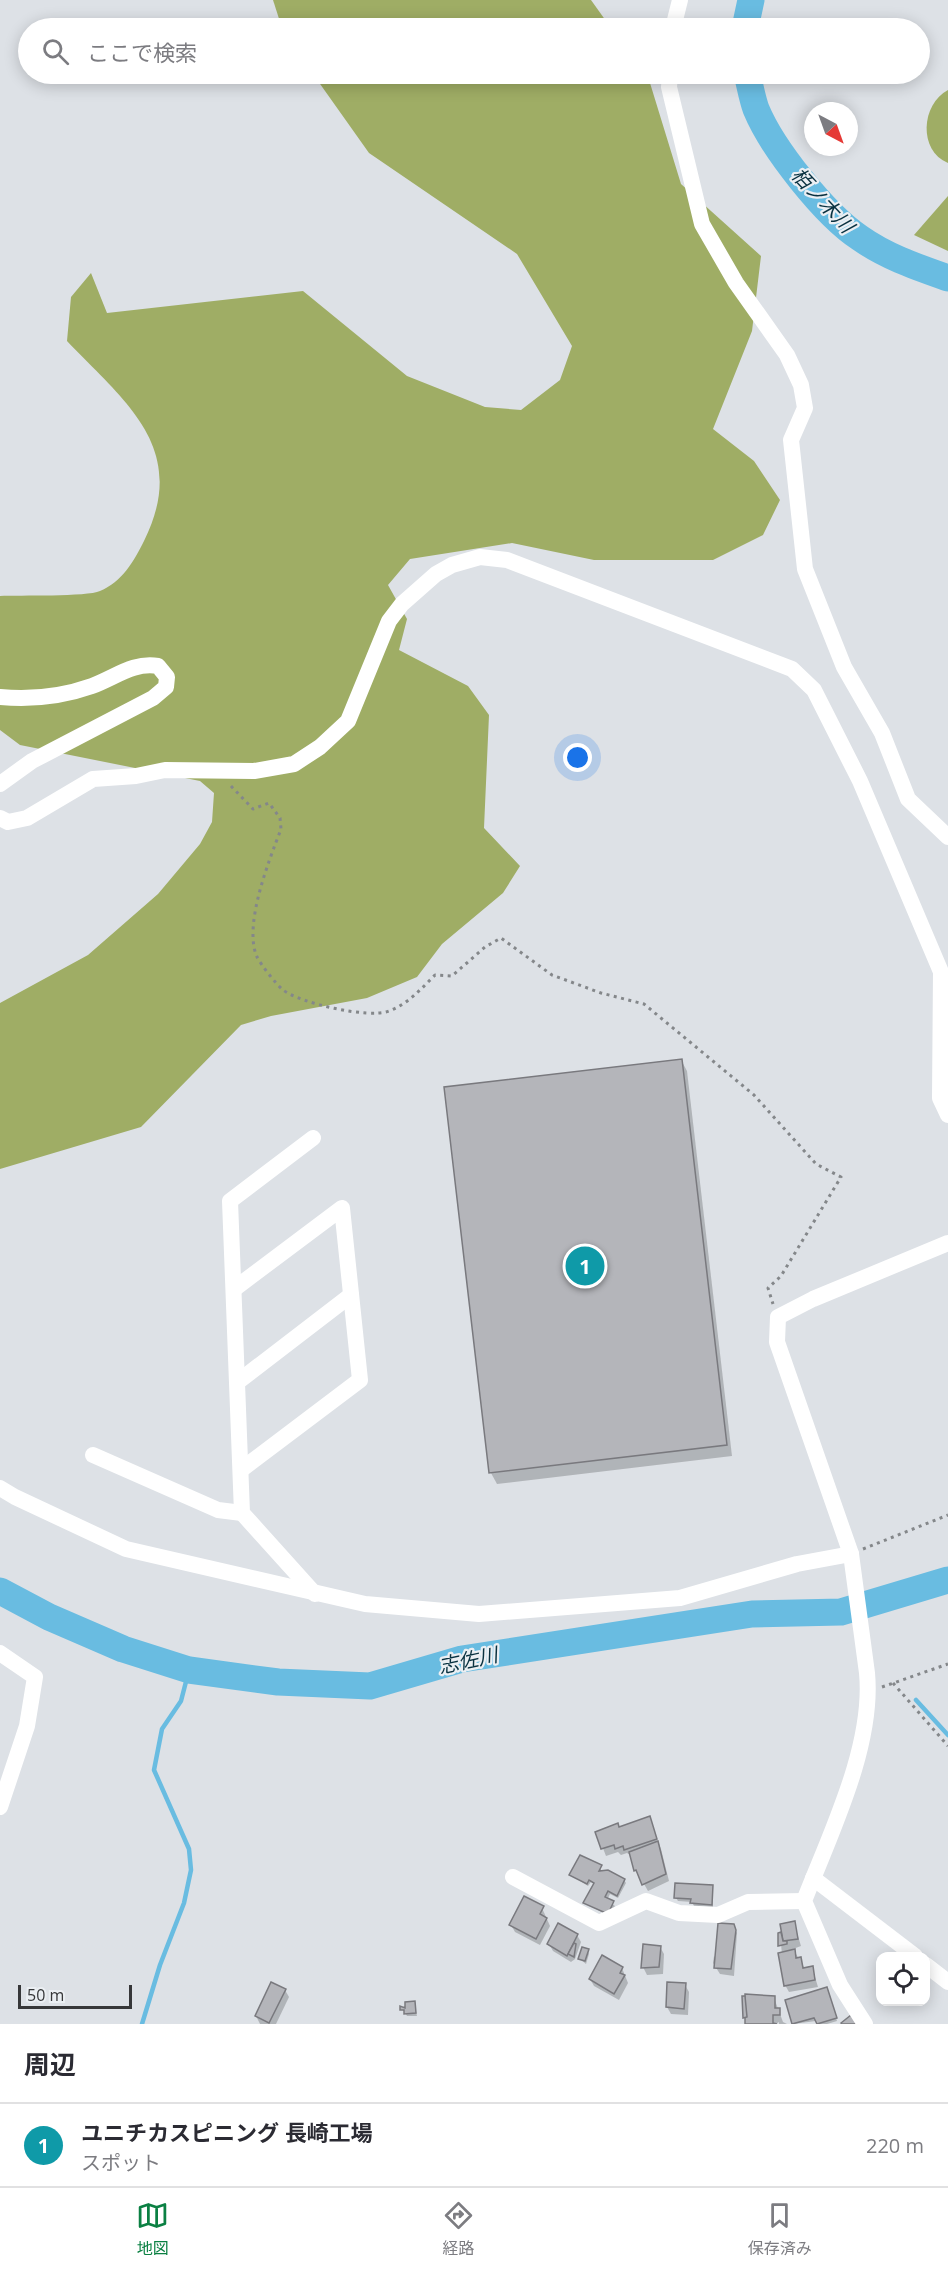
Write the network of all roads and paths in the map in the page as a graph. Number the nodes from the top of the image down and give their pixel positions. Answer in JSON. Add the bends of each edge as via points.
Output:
{"nodes":[{"id":1,"x":680,"y":0,"type":"edge"},
{"id":2,"x":676,"y":18,"type":"edge"},
{"id":3,"x":669,"y":84,"type":"edge"},
{"id":4,"x":0,"y":697,"type":"edge"},
{"id":5,"x":216,"y":769,"type":"junction"},
{"id":6,"x":0,"y":784,"type":"edge"},
{"id":7,"x":0,"y":818,"type":"edge"},
{"id":8,"x":948,"y":837,"type":"edge"},
{"id":9,"x":948,"y":1115,"type":"edge"},
{"id":10,"x":313,"y":1138,"type":"dead end"},
{"id":11,"x":948,"y":1243,"type":"edge"},
{"id":12,"x":234,"y":1289,"type":"junction"},
{"id":13,"x":351,"y":1295,"type":"junction"},
{"id":14,"x":778,"y":1317,"type":"junction"},
{"id":15,"x":239,"y":1381,"type":"junction"},
{"id":16,"x":93,"y":1455,"type":"dead end"},
{"id":17,"x":242,"y":1469,"type":"junction"},
{"id":18,"x":0,"y":1488,"type":"edge"},
{"id":19,"x":242,"y":1513,"type":"junction"},
{"id":20,"x":948,"y":1515,"type":"edge"},
{"id":21,"x":851,"y":1554,"type":"junction"},
{"id":22,"x":315,"y":1594,"type":"junction"},
{"id":23,"x":0,"y":1653,"type":"edge"},
{"id":24,"x":948,"y":1664,"type":"edge"},
{"id":25,"x":893,"y":1683,"type":"junction"},
{"id":26,"x":869,"y":1692,"type":"junction"},
{"id":27,"x":948,"y":1746,"type":"edge"},
{"id":28,"x":0,"y":1807,"type":"edge"},
{"id":29,"x":513,"y":1877,"type":"dead end"},
{"id":30,"x":813,"y":1878,"type":"junction"},
{"id":31,"x":804,"y":1902,"type":"junction"},
{"id":32,"x":910,"y":1952,"type":"edge"},
{"id":33,"x":930,"y":1968,"type":"edge"},
{"id":34,"x":948,"y":1982,"type":"edge"},
{"id":35,"x":865,"y":2024,"type":"edge"}],
"edges":[{"from":1,"to":2,"type":"street"},
{"from":3,"to":8,"type":"street","via":[[702,224],[801,385],[805,408],[791,440],[805,569],[844,667],[882,734],[908,799]]},
{"from":4,"to":6,"type":"street","via":[[35,700],[64,694],[144,664],[159,666],[167,677],[165,687],[153,698],[32,761]]},
{"from":5,"to":7,"type":"street","via":[[165,770],[136,777],[93,779],[27,818],[8,822]]},
{"from":5,"to":9,"type":"street","via":[[254,771],[284,767],[320,747],[348,721],[389,621],[402,604],[452,565],[480,558],[507,560],[792,669],[814,690],[860,782],[941,972],[940,1098]]},
{"from":5,"to":14,"type":"path","via":[[252,809],[269,802],[279,818],[281,829],[257,897],[254,933],[257,957],[283,990],[328,1007],[387,1012],[414,997],[435,975],[452,976],[501,938],[552,975],[644,1004],[754,1095],[816,1164],[841,1177],[781,1276],[768,1288]]},
{"from":10,"to":12,"type":"street","via":[[230,1201]]},
{"from":11,"to":14,"type":"street"},
{"from":12,"to":13,"type":"street","via":[[342,1208]]},
{"from":12,"to":15,"type":"street"},
{"from":13,"to":15,"type":"street"},
{"from":13,"to":17,"type":"street","via":[[360,1380]]},
{"from":14,"to":21,"type":"street","via":[[777,1342]]},
{"from":15,"to":17,"type":"street"},
{"from":16,"to":19,"type":"street","via":[[218,1510]]},
{"from":17,"to":19,"type":"street"},
{"from":18,"to":22,"type":"street","via":[[126,1549]]},
{"from":19,"to":22,"type":"street"},
{"from":20,"to":21,"type":"path"},
{"from":21,"to":22,"type":"street","via":[[797,1564],[680,1598],[479,1614],[365,1604]]},
{"from":21,"to":26,"type":"street"},
{"from":23,"to":28,"type":"street","via":[[35,1677],[27,1726]]},
{"from":24,"to":25,"type":"path"},
{"from":25,"to":26,"type":"path"},
{"from":25,"to":27,"type":"path"},
{"from":26,"to":30,"type":"street","via":[[859,1751]]},
{"from":29,"to":31,"type":"street","via":[[599,1923],[646,1901],[679,1913],[718,1915],[748,1902]]},
{"from":30,"to":31,"type":"street"},
{"from":30,"to":32,"type":"street"},
{"from":31,"to":35,"type":"street","via":[[840,1985]]},
{"from":33,"to":34,"type":"street"}]}
